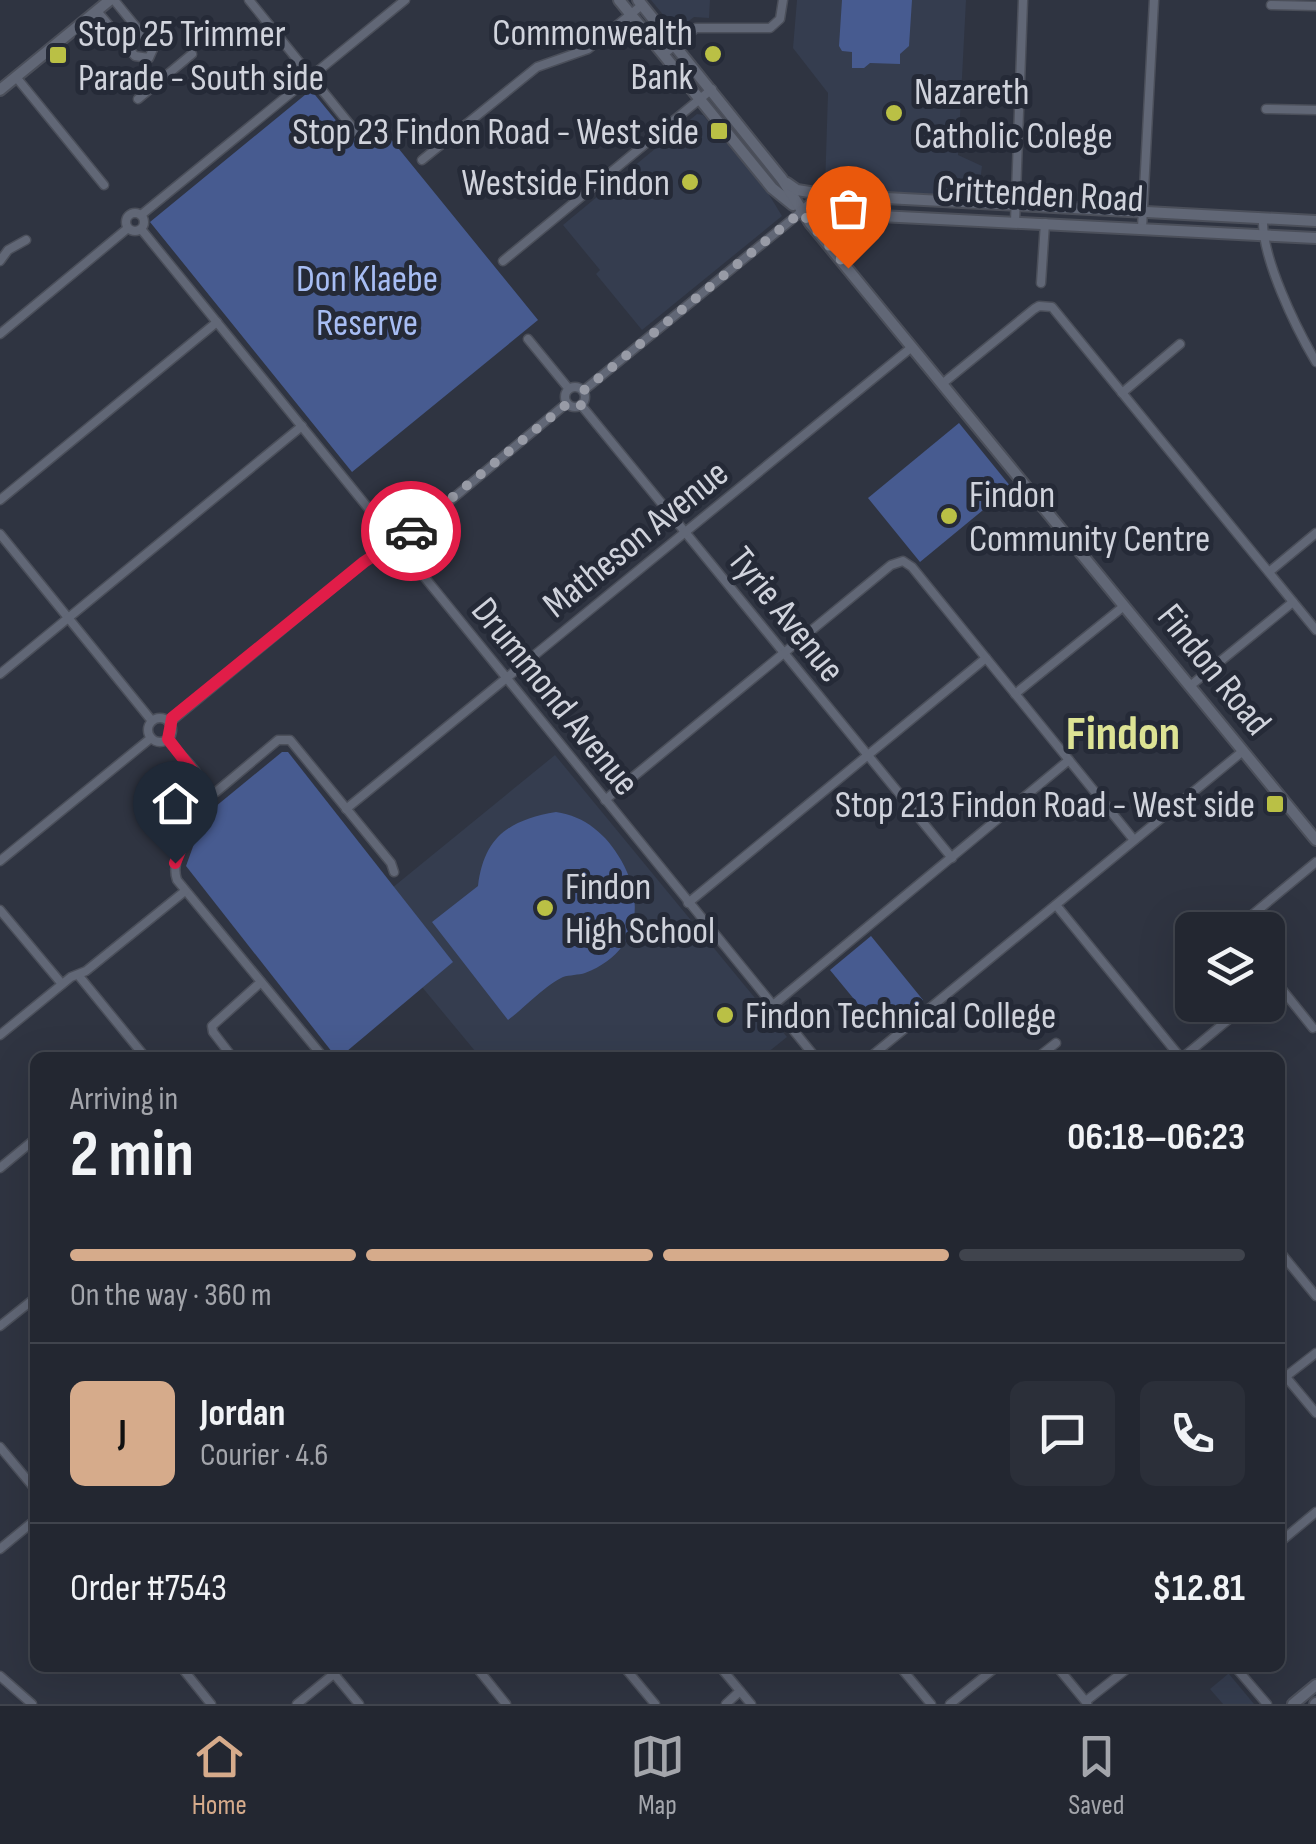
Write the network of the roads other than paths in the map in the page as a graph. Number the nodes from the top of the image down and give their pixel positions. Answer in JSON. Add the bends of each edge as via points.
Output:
{"nodes":[{"id":1,"x":249,"y":0,"type":"edge"},
{"id":2,"x":405,"y":0,"type":"edge"},
{"id":3,"x":619,"y":0,"type":"edge"},
{"id":4,"x":782,"y":0,"type":"edge"},
{"id":5,"x":1023,"y":0,"type":"edge"},
{"id":6,"x":1154,"y":0,"type":"edge"},
{"id":7,"x":640,"y":2,"type":"edge"},
{"id":8,"x":105,"y":3,"type":"edge"},
{"id":9,"x":1271,"y":6,"type":"dead end"},
{"id":10,"x":1316,"y":6,"type":"edge"},
{"id":11,"x":631,"y":14,"type":"junction"},
{"id":12,"x":674,"y":45,"type":"junction"},
{"id":13,"x":192,"y":54,"type":"dead end"},
{"id":14,"x":664,"y":54,"type":"junction"},
{"id":15,"x":149,"y":58,"type":"junction"},
{"id":16,"x":311,"y":76,"type":"junction"},
{"id":17,"x":16,"y":77,"type":"junction"},
{"id":18,"x":164,"y":77,"type":"junction"},
{"id":19,"x":712,"y":88,"type":"junction"},
{"id":20,"x":0,"y":90,"type":"edge"},
{"id":21,"x":700,"y":98,"type":"junction"},
{"id":22,"x":138,"y":100,"type":"dead end"},
{"id":23,"x":1266,"y":109,"type":"dead end"},
{"id":24,"x":1316,"y":110,"type":"edge"},
{"id":25,"x":356,"y":132,"type":"dead end"},
{"id":26,"x":730,"y":136,"type":"junction"},
{"id":27,"x":747,"y":136,"type":"junction"},
{"id":28,"x":422,"y":160,"type":"dead end"},
{"id":29,"x":782,"y":180,"type":"junction"},
{"id":30,"x":104,"y":185,"type":"dead end"},
{"id":31,"x":829,"y":195,"type":"junction"},
{"id":32,"x":1016,"y":203,"type":"junction"},
{"id":33,"x":1144,"y":210,"type":"junction"},
{"id":34,"x":801,"y":212,"type":"junction"},
{"id":35,"x":839,"y":214,"type":"junction"},
{"id":36,"x":141,"y":215,"type":"junction"},
{"id":37,"x":1262,"y":218,"type":"junction"},
{"id":38,"x":1316,"y":221,"type":"edge"},
{"id":39,"x":1015,"y":222,"type":"junction"},
{"id":40,"x":1044,"y":223,"type":"junction"},
{"id":41,"x":128,"y":228,"type":"junction"},
{"id":42,"x":1142,"y":228,"type":"junction"},
{"id":43,"x":141,"y":229,"type":"junction"},
{"id":44,"x":1262,"y":236,"type":"junction"},
{"id":45,"x":1316,"y":238,"type":"edge"},
{"id":46,"x":26,"y":240,"type":"dead end"},
{"id":47,"x":0,"y":241,"type":"edge"},
{"id":48,"x":826,"y":242,"type":"junction"},
{"id":49,"x":8,"y":250,"type":"junction"},
{"id":50,"x":0,"y":261,"type":"edge"},
{"id":51,"x":503,"y":261,"type":"dead end"},
{"id":52,"x":1041,"y":283,"type":"dead end"},
{"id":53,"x":217,"y":322,"type":"junction"},
{"id":54,"x":0,"y":334,"type":"edge"},
{"id":55,"x":528,"y":339,"type":"dead end"},
{"id":56,"x":1180,"y":344,"type":"dead end"},
{"id":57,"x":912,"y":347,"type":"junction"},
{"id":58,"x":1316,"y":362,"type":"edge"},
{"id":59,"x":942,"y":384,"type":"junction"},
{"id":60,"x":569,"y":389,"type":"junction"},
{"id":61,"x":583,"y":391,"type":"junction"},
{"id":62,"x":1122,"y":393,"type":"junction"},
{"id":63,"x":567,"y":404,"type":"junction"},
{"id":64,"x":582,"y":405,"type":"junction"},
{"id":65,"x":302,"y":426,"type":"junction"},
{"id":66,"x":0,"y":500,"type":"edge"},
{"id":67,"x":685,"y":532,"type":"junction"},
{"id":68,"x":1316,"y":533,"type":"edge"},
{"id":69,"x":0,"y":534,"type":"edge"},
{"id":70,"x":395,"y":542,"type":"junction"},
{"id":71,"x":1269,"y":572,"type":"junction"},
{"id":72,"x":1292,"y":602,"type":"junction"},
{"id":73,"x":1124,"y":606,"type":"junction"},
{"id":74,"x":68,"y":618,"type":"junction"},
{"id":75,"x":1316,"y":630,"type":"edge"},
{"id":76,"x":784,"y":654,"type":"junction"},
{"id":77,"x":986,"y":658,"type":"junction"},
{"id":78,"x":0,"y":674,"type":"edge"},
{"id":79,"x":506,"y":678,"type":"junction"},
{"id":80,"x":1190,"y":686,"type":"junction"},
{"id":81,"x":1015,"y":694,"type":"junction"},
{"id":82,"x":152,"y":721,"type":"junction"},
{"id":83,"x":170,"y":723,"type":"junction"},
{"id":84,"x":151,"y":738,"type":"junction"},
{"id":85,"x":168,"y":739,"type":"junction"},
{"id":86,"x":1242,"y":751,"type":"junction"},
{"id":87,"x":868,"y":756,"type":"junction"},
{"id":88,"x":1069,"y":760,"type":"junction"},
{"id":89,"x":203,"y":796,"type":"junction"},
{"id":90,"x":605,"y":800,"type":"junction"},
{"id":91,"x":346,"y":808,"type":"junction"},
{"id":92,"x":1134,"y":840,"type":"junction"},
{"id":93,"x":1316,"y":840,"type":"edge"},
{"id":94,"x":952,"y":858,"type":"junction"},
{"id":95,"x":0,"y":861,"type":"edge"},
{"id":96,"x":1316,"y":862,"type":"edge"},
{"id":97,"x":394,"y":872,"type":"dead end"},
{"id":98,"x":186,"y":891,"type":"junction"},
{"id":99,"x":688,"y":903,"type":"junction"},
{"id":100,"x":1056,"y":905,"type":"junction"},
{"id":101,"x":0,"y":910,"type":"edge"},
{"id":102,"x":1256,"y":912,"type":"edge"},
{"id":103,"x":80,"y":976,"type":"junction"},
{"id":104,"x":261,"y":982,"type":"junction"},
{"id":105,"x":62,"y":984,"type":"junction"},
{"id":106,"x":1285,"y":999,"type":"edge"},
{"id":107,"x":773,"y":1006,"type":"junction"},
{"id":108,"x":1225,"y":1022,"type":"edge"},
{"id":109,"x":1313,"y":1028,"type":"dead end"},
{"id":110,"x":0,"y":1035,"type":"edge"},
{"id":111,"x":1056,"y":1043,"type":"dead end"},
{"id":112,"x":138,"y":1052,"type":"edge"},
{"id":113,"x":229,"y":1052,"type":"edge"},
{"id":114,"x":319,"y":1052,"type":"edge"},
{"id":115,"x":811,"y":1052,"type":"edge"},
{"id":116,"x":877,"y":1052,"type":"edge"},
{"id":117,"x":1045,"y":1052,"type":"edge"},
{"id":118,"x":1177,"y":1052,"type":"edge"},
{"id":119,"x":1189,"y":1052,"type":"edge"},
{"id":120,"x":30,"y":1144,"type":"edge"},
{"id":121,"x":0,"y":1168,"type":"edge"},
{"id":122,"x":1285,"y":1258,"type":"edge"},
{"id":123,"x":1316,"y":1296,"type":"edge"},
{"id":124,"x":30,"y":1302,"type":"edge"},
{"id":125,"x":0,"y":1326,"type":"edge"},
{"id":126,"x":1316,"y":1352,"type":"edge"},
{"id":127,"x":1285,"y":1377,"type":"edge"},
{"id":128,"x":1285,"y":1381,"type":"edge"},
{"id":129,"x":1316,"y":1414,"type":"edge"},
{"id":130,"x":0,"y":1447,"type":"edge"},
{"id":131,"x":30,"y":1476,"type":"edge"},
{"id":132,"x":26,"y":1479,"type":"junction"},
{"id":133,"x":30,"y":1484,"type":"edge"},
{"id":134,"x":1316,"y":1512,"type":"edge"},
{"id":135,"x":30,"y":1524,"type":"edge"},
{"id":136,"x":1285,"y":1538,"type":"edge"},
{"id":137,"x":0,"y":1549,"type":"edge"},
{"id":138,"x":185,"y":1672,"type":"edge"},
{"id":139,"x":337,"y":1672,"type":"edge"},
{"id":140,"x":339,"y":1672,"type":"edge"},
{"id":141,"x":480,"y":1672,"type":"edge"},
{"id":142,"x":629,"y":1672,"type":"edge"},
{"id":143,"x":724,"y":1672,"type":"edge"},
{"id":144,"x":905,"y":1672,"type":"edge"},
{"id":145,"x":990,"y":1672,"type":"edge"},
{"id":146,"x":1061,"y":1672,"type":"edge"},
{"id":147,"x":1123,"y":1672,"type":"edge"},
{"id":148,"x":1239,"y":1672,"type":"edge"},
{"id":149,"x":0,"y":1676,"type":"edge"},
{"id":150,"x":1316,"y":1685,"type":"edge"},
{"id":151,"x":740,"y":1692,"type":"junction"},
{"id":152,"x":650,"y":1702,"type":"edge"},
{"id":153,"x":1087,"y":1703,"type":"edge"},
{"id":154,"x":32,"y":1704,"type":"edge"},
{"id":155,"x":211,"y":1704,"type":"edge"},
{"id":156,"x":297,"y":1704,"type":"edge"},
{"id":157,"x":359,"y":1704,"type":"edge"},
{"id":158,"x":506,"y":1704,"type":"edge"},
{"id":159,"x":726,"y":1704,"type":"edge"},
{"id":160,"x":751,"y":1704,"type":"edge"},
{"id":161,"x":933,"y":1704,"type":"edge"},
{"id":162,"x":942,"y":1704,"type":"edge"},
{"id":163,"x":950,"y":1704,"type":"edge"},
{"id":164,"x":1267,"y":1704,"type":"edge"},
{"id":165,"x":1293,"y":1704,"type":"edge"}],
"edges":[{"from":1,"to":16,"type":"street"},
{"from":2,"to":16,"type":"street"},
{"from":3,"to":11,"type":"main road","name":"Findon Road"},
{"from":4,"to":12,"type":"street","via":[[780,19],[770,28],[696,28]]},
{"from":5,"to":32,"type":"street"},
{"from":6,"to":33,"type":"street"},
{"from":7,"to":11,"type":"street"},
{"from":7,"to":12,"type":"main road","name":"Findon Road"},
{"from":8,"to":15,"type":"street","via":[[135,56]]},
{"from":8,"to":15,"type":"street","via":[[150,44]]},
{"from":8,"to":17,"type":"main road"},
{"from":9,"to":10,"type":"street"},
{"from":11,"to":14,"type":"main road","name":"Findon Road"},
{"from":11,"to":28,"type":"street","via":[[588,49],[536,67]]},
{"from":12,"to":14,"type":"street"},
{"from":12,"to":19,"type":"main road","name":"Findon Road"},
{"from":13,"to":18,"type":"street"},
{"from":14,"to":21,"type":"main road","name":"Findon Road"},
{"from":15,"to":18,"type":"street"},
{"from":16,"to":25,"type":"street"},
{"from":16,"to":36,"type":"street"},
{"from":17,"to":20,"type":"main road"},
{"from":17,"to":30,"type":"street"},
{"from":18,"to":22,"type":"street"},
{"from":19,"to":21,"type":"street"},
{"from":19,"to":27,"type":"main road","name":"Findon Road"},
{"from":21,"to":26,"type":"main road","name":"Findon Road"},
{"from":21,"to":51,"type":"street"},
{"from":23,"to":24,"type":"street"},
{"from":26,"to":27,"type":"main road"},
{"from":26,"to":34,"type":"main road","name":"Findon Road"},
{"from":27,"to":29,"type":"main road","name":"Findon Road"},
{"from":29,"to":31,"type":"main road","name":"Crittenden Road"},
{"from":29,"to":34,"type":"main road","name":"Findon Road"},
{"from":31,"to":32,"type":"main road","name":"Crittenden Road"},
{"from":31,"to":34,"type":"main road"},
{"from":32,"to":33,"type":"main road","name":"Crittenden Road"},
{"from":32,"to":39,"type":"street"},
{"from":33,"to":37,"type":"main road","name":"Crittenden Road"},
{"from":33,"to":42,"type":"street"},
{"from":34,"to":35,"type":"main road","name":"Crittenden Road"},
{"from":34,"to":48,"type":"main road","name":"Findon Road"},
{"from":34,"to":61,"type":"street"},
{"from":35,"to":39,"type":"main road","name":"Crittenden Road"},
{"from":35,"to":48,"type":"main road","via":[[827,223]]},
{"from":36,"to":41,"type":"street","via":[[127,217]]},
{"from":36,"to":43,"type":"street"},
{"from":37,"to":38,"type":"main road","name":"Crittenden Road"},
{"from":37,"to":44,"type":"street"},
{"from":39,"to":40,"type":"main road","name":"Crittenden Road"},
{"from":40,"to":42,"type":"main road","name":"Crittenden Road"},
{"from":40,"to":52,"type":"street"},
{"from":41,"to":43,"type":"street"},
{"from":41,"to":54,"type":"street"},
{"from":42,"to":44,"type":"main road","name":"Crittenden Road"},
{"from":43,"to":53,"type":"street","name":"Drummond Avenue"},
{"from":44,"to":45,"type":"main road","name":"Crittenden Road"},
{"from":44,"to":58,"type":"street"},
{"from":46,"to":49,"type":"street"},
{"from":47,"to":49,"type":"street"},
{"from":48,"to":57,"type":"main road","name":"Findon Road"},
{"from":49,"to":50,"type":"street"},
{"from":53,"to":65,"type":"street","name":"Drummond Avenue"},
{"from":53,"to":66,"type":"street"},
{"from":55,"to":60,"type":"street"},
{"from":56,"to":62,"type":"street"},
{"from":57,"to":59,"type":"main road","name":"Findon Road"},
{"from":57,"to":67,"type":"street","name":"Matheson Avenue"},
{"from":59,"to":62,"type":"street","via":[[1045,306]]},
{"from":59,"to":73,"type":"main road","name":"Findon Road"},
{"from":60,"to":61,"type":"street"},
{"from":60,"to":63,"type":"street"},
{"from":61,"to":64,"type":"street"},
{"from":62,"to":71,"type":"street"},
{"from":63,"to":64,"type":"street"},
{"from":63,"to":70,"type":"street"},
{"from":64,"to":67,"type":"street","name":"Tyrie Avenue"},
{"from":65,"to":70,"type":"street","name":"Drummond Avenue"},
{"from":65,"to":74,"type":"street"},
{"from":67,"to":76,"type":"street","name":"Tyrie Avenue"},
{"from":67,"to":79,"type":"street","name":"Matheson Avenue"},
{"from":68,"to":71,"type":"street"},
{"from":69,"to":74,"type":"street"},
{"from":70,"to":79,"type":"street","name":"Drummond Avenue"},
{"from":70,"to":83,"type":"street"},
{"from":71,"to":72,"type":"street"},
{"from":72,"to":75,"type":"street"},
{"from":72,"to":80,"type":"street"},
{"from":73,"to":80,"type":"main road","name":"Findon Road"},
{"from":73,"to":81,"type":"street"},
{"from":74,"to":78,"type":"street"},
{"from":74,"to":82,"type":"street"},
{"from":76,"to":77,"type":"street","via":[[903,561]]},
{"from":76,"to":87,"type":"street","name":"Tyrie Avenue"},
{"from":76,"to":90,"type":"street"},
{"from":77,"to":81,"type":"street"},
{"from":77,"to":87,"type":"street"},
{"from":79,"to":90,"type":"street","name":"Drummond Avenue"},
{"from":79,"to":91,"type":"street","name":"Matheson Avenue"},
{"from":80,"to":86,"type":"main road","name":"Findon Road"},
{"from":81,"to":88,"type":"street"},
{"from":82,"to":83,"type":"street"},
{"from":82,"to":84,"type":"street"},
{"from":83,"to":85,"type":"street"},
{"from":84,"to":85,"type":"street"},
{"from":84,"to":95,"type":"street"},
{"from":85,"to":89,"type":"street","via":[[202,783]]},
{"from":86,"to":92,"type":"street"},
{"from":86,"to":93,"type":"main road","name":"Findon Road"},
{"from":87,"to":94,"type":"street","name":"Tyrie Avenue"},
{"from":87,"to":99,"type":"street"},
{"from":88,"to":92,"type":"street"},
{"from":88,"to":94,"type":"street"},
{"from":89,"to":91,"type":"street","via":[[284,739]]},
{"from":89,"to":98,"type":"street","via":[[175,863]]},
{"from":90,"to":99,"type":"street","name":"Drummond Avenue"},
{"from":91,"to":97,"type":"street"},
{"from":92,"to":100,"type":"street"},
{"from":94,"to":107,"type":"street"},
{"from":96,"to":102,"type":"street"},
{"from":98,"to":103,"type":"street"},
{"from":98,"to":104,"type":"street"},
{"from":99,"to":107,"type":"street","name":"Drummond Avenue"},
{"from":100,"to":116,"type":"street"},
{"from":100,"to":118,"type":"street"},
{"from":101,"to":105,"type":"street"},
{"from":103,"to":105,"type":"street"},
{"from":103,"to":112,"type":"street"},
{"from":104,"to":113,"type":"street","via":[[212,1026]]},
{"from":104,"to":114,"type":"street"},
{"from":105,"to":110,"type":"street"},
{"from":106,"to":109,"type":"street"},
{"from":107,"to":115,"type":"street","name":"Drummond Avenue"},
{"from":108,"to":119,"type":"street"},
{"from":111,"to":117,"type":"street"},
{"from":120,"to":121,"type":"street"},
{"from":122,"to":123,"type":"street"},
{"from":124,"to":125,"type":"street"},
{"from":126,"to":127,"type":"street"},
{"from":128,"to":129,"type":"street"},
{"from":130,"to":132,"type":"street"},
{"from":131,"to":132,"type":"street"},
{"from":132,"to":133,"type":"street"},
{"from":134,"to":136,"type":"street"},
{"from":135,"to":137,"type":"street"},
{"from":138,"to":155,"type":"street"},
{"from":139,"to":156,"type":"street"},
{"from":140,"to":157,"type":"street"},
{"from":141,"to":158,"type":"street"},
{"from":142,"to":152,"type":"street"},
{"from":143,"to":151,"type":"street"},
{"from":144,"to":161,"type":"street"},
{"from":145,"to":163,"type":"street"},
{"from":146,"to":153,"type":"street"},
{"from":147,"to":153,"type":"street"},
{"from":148,"to":164,"type":"street"},
{"from":149,"to":154,"type":"street"},
{"from":150,"to":165,"type":"main road"},
{"from":151,"to":159,"type":"street"},
{"from":151,"to":160,"type":"street"},
{"from":161,"to":162,"type":"street"}]}
